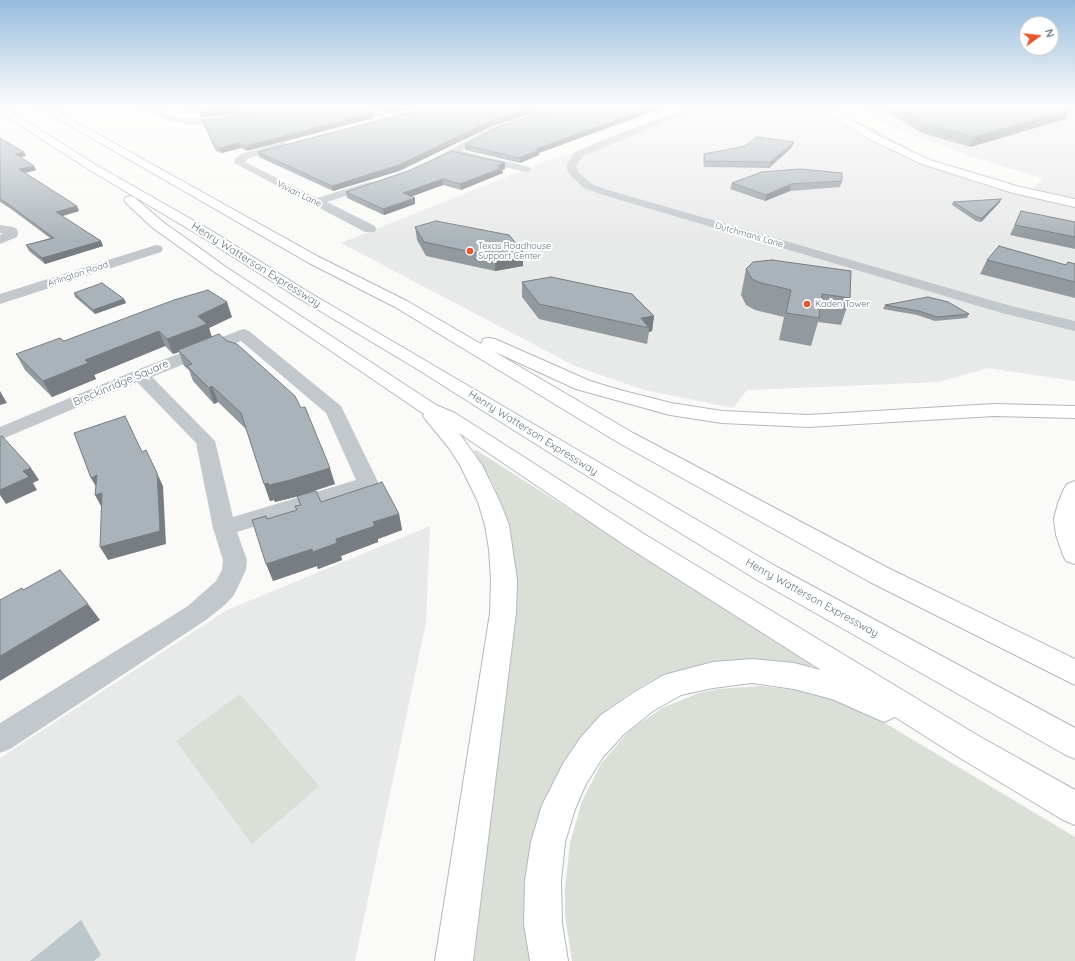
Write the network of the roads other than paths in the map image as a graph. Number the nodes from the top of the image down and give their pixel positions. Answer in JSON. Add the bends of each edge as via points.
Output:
{"nodes":[{"id":1,"x":70,"y":152,"type":"edge"},
{"id":2,"x":122,"y":152,"type":"edge"},
{"id":3,"x":261,"y":152,"type":"edge"},
{"id":4,"x":451,"y":152,"type":"joint"},
{"id":5,"x":584,"y":152,"type":"edge"},
{"id":6,"x":904,"y":152,"type":"edge"},
{"id":7,"x":928,"y":152,"type":"edge"},
{"id":8,"x":92,"y":166,"type":"junction"},
{"id":9,"x":416,"y":169,"type":"edge"},
{"id":10,"x":526,"y":169,"type":"dead end"},
{"id":11,"x":386,"y":180,"type":"edge"},
{"id":12,"x":1075,"y":195,"type":"edge"},
{"id":13,"x":316,"y":202,"type":"junction"},
{"id":14,"x":1075,"y":204,"type":"edge"},
{"id":15,"x":370,"y":228,"type":"dead end"},
{"id":16,"x":0,"y":229,"type":"edge"},
{"id":17,"x":0,"y":240,"type":"edge"},
{"id":18,"x":156,"y":249,"type":"dead end"},
{"id":19,"x":0,"y":299,"type":"edge"},
{"id":20,"x":401,"y":304,"type":"junction"},
{"id":21,"x":1075,"y":326,"type":"edge"},
{"id":22,"x":140,"y":375,"type":"junction"},
{"id":23,"x":429,"y":410,"type":"junction"},
{"id":24,"x":1075,"y":412,"type":"edge"},
{"id":25,"x":0,"y":434,"type":"edge"},
{"id":26,"x":1075,"y":489,"type":"edge"},
{"id":27,"x":224,"y":528,"type":"junction"},
{"id":28,"x":1075,"y":555,"type":"edge"},
{"id":29,"x":1075,"y":673,"type":"edge"},
{"id":30,"x":0,"y":739,"type":"edge"},
{"id":31,"x":1075,"y":744,"type":"edge"},
{"id":32,"x":966,"y":745,"type":"junction"},
{"id":33,"x":1075,"y":808,"type":"edge"},
{"id":34,"x":454,"y":961,"type":"edge"},
{"id":35,"x":549,"y":961,"type":"edge"}],
"edges":[{"from":1,"to":8,"type":"main road","name":"Henry Watterson Expressway"},
{"from":2,"to":20,"type":"main road","via":[[314,260]]},
{"from":3,"to":13,"type":"street","name":"Vivian Lane","via":[[245,156],[239,163]]},
{"from":4,"to":9,"type":"street"},
{"from":4,"to":10,"type":"street"},
{"from":5,"to":21,"type":"street","name":"Dutchmans Lane","via":[[574,159],[572,170],[582,182],[604,192],[1001,308]]},
{"from":6,"to":14,"type":"main road","via":[[926,162],[1017,190]]},
{"from":7,"to":12,"type":"main road","via":[[964,166]]},
{"from":8,"to":23,"type":"main road","via":[[158,225],[220,270]]},
{"from":8,"to":31,"type":"main road","name":"Henry Watterson Expressway","via":[[768,574]]},
{"from":11,"to":13,"type":"street"},
{"from":13,"to":15,"type":"street","name":"Vivian Lane"},
{"from":16,"to":17,"type":"street","via":[[8,230],[12,234]]},
{"from":18,"to":19,"type":"street","name":"Arlington Road"},
{"from":20,"to":24,"type":"main road","via":[[584,385],[641,402],[697,413],[749,419],[808,421],[994,410]]},
{"from":20,"to":29,"type":"main road","via":[[626,438],[879,575]]},
{"from":22,"to":25,"type":"street","name":"Breckinridge Square"},
{"from":22,"to":27,"type":"street","via":[[205,442]]},
{"from":22,"to":27,"type":"street","name":"Breckinridge Square","via":[[243,334],[334,410],[368,484]]},
{"from":23,"to":32,"type":"main road","via":[[448,417],[635,540]]},
{"from":23,"to":34,"type":"main road","via":[[457,444],[490,502],[497,525],[504,580],[503,613]]},
{"from":26,"to":28,"type":"main road","via":[[1068,503],[1066,519]]},
{"from":27,"to":30,"type":"street","via":[[235,560],[234,570],[217,598]]},
{"from":32,"to":33,"type":"main road"},
{"from":32,"to":35,"type":"main road","via":[[837,687],[794,676],[752,671],[713,675],[674,684],[643,702],[612,725],[592,746],[559,805],[548,842],[543,881],[543,924]]}]}
